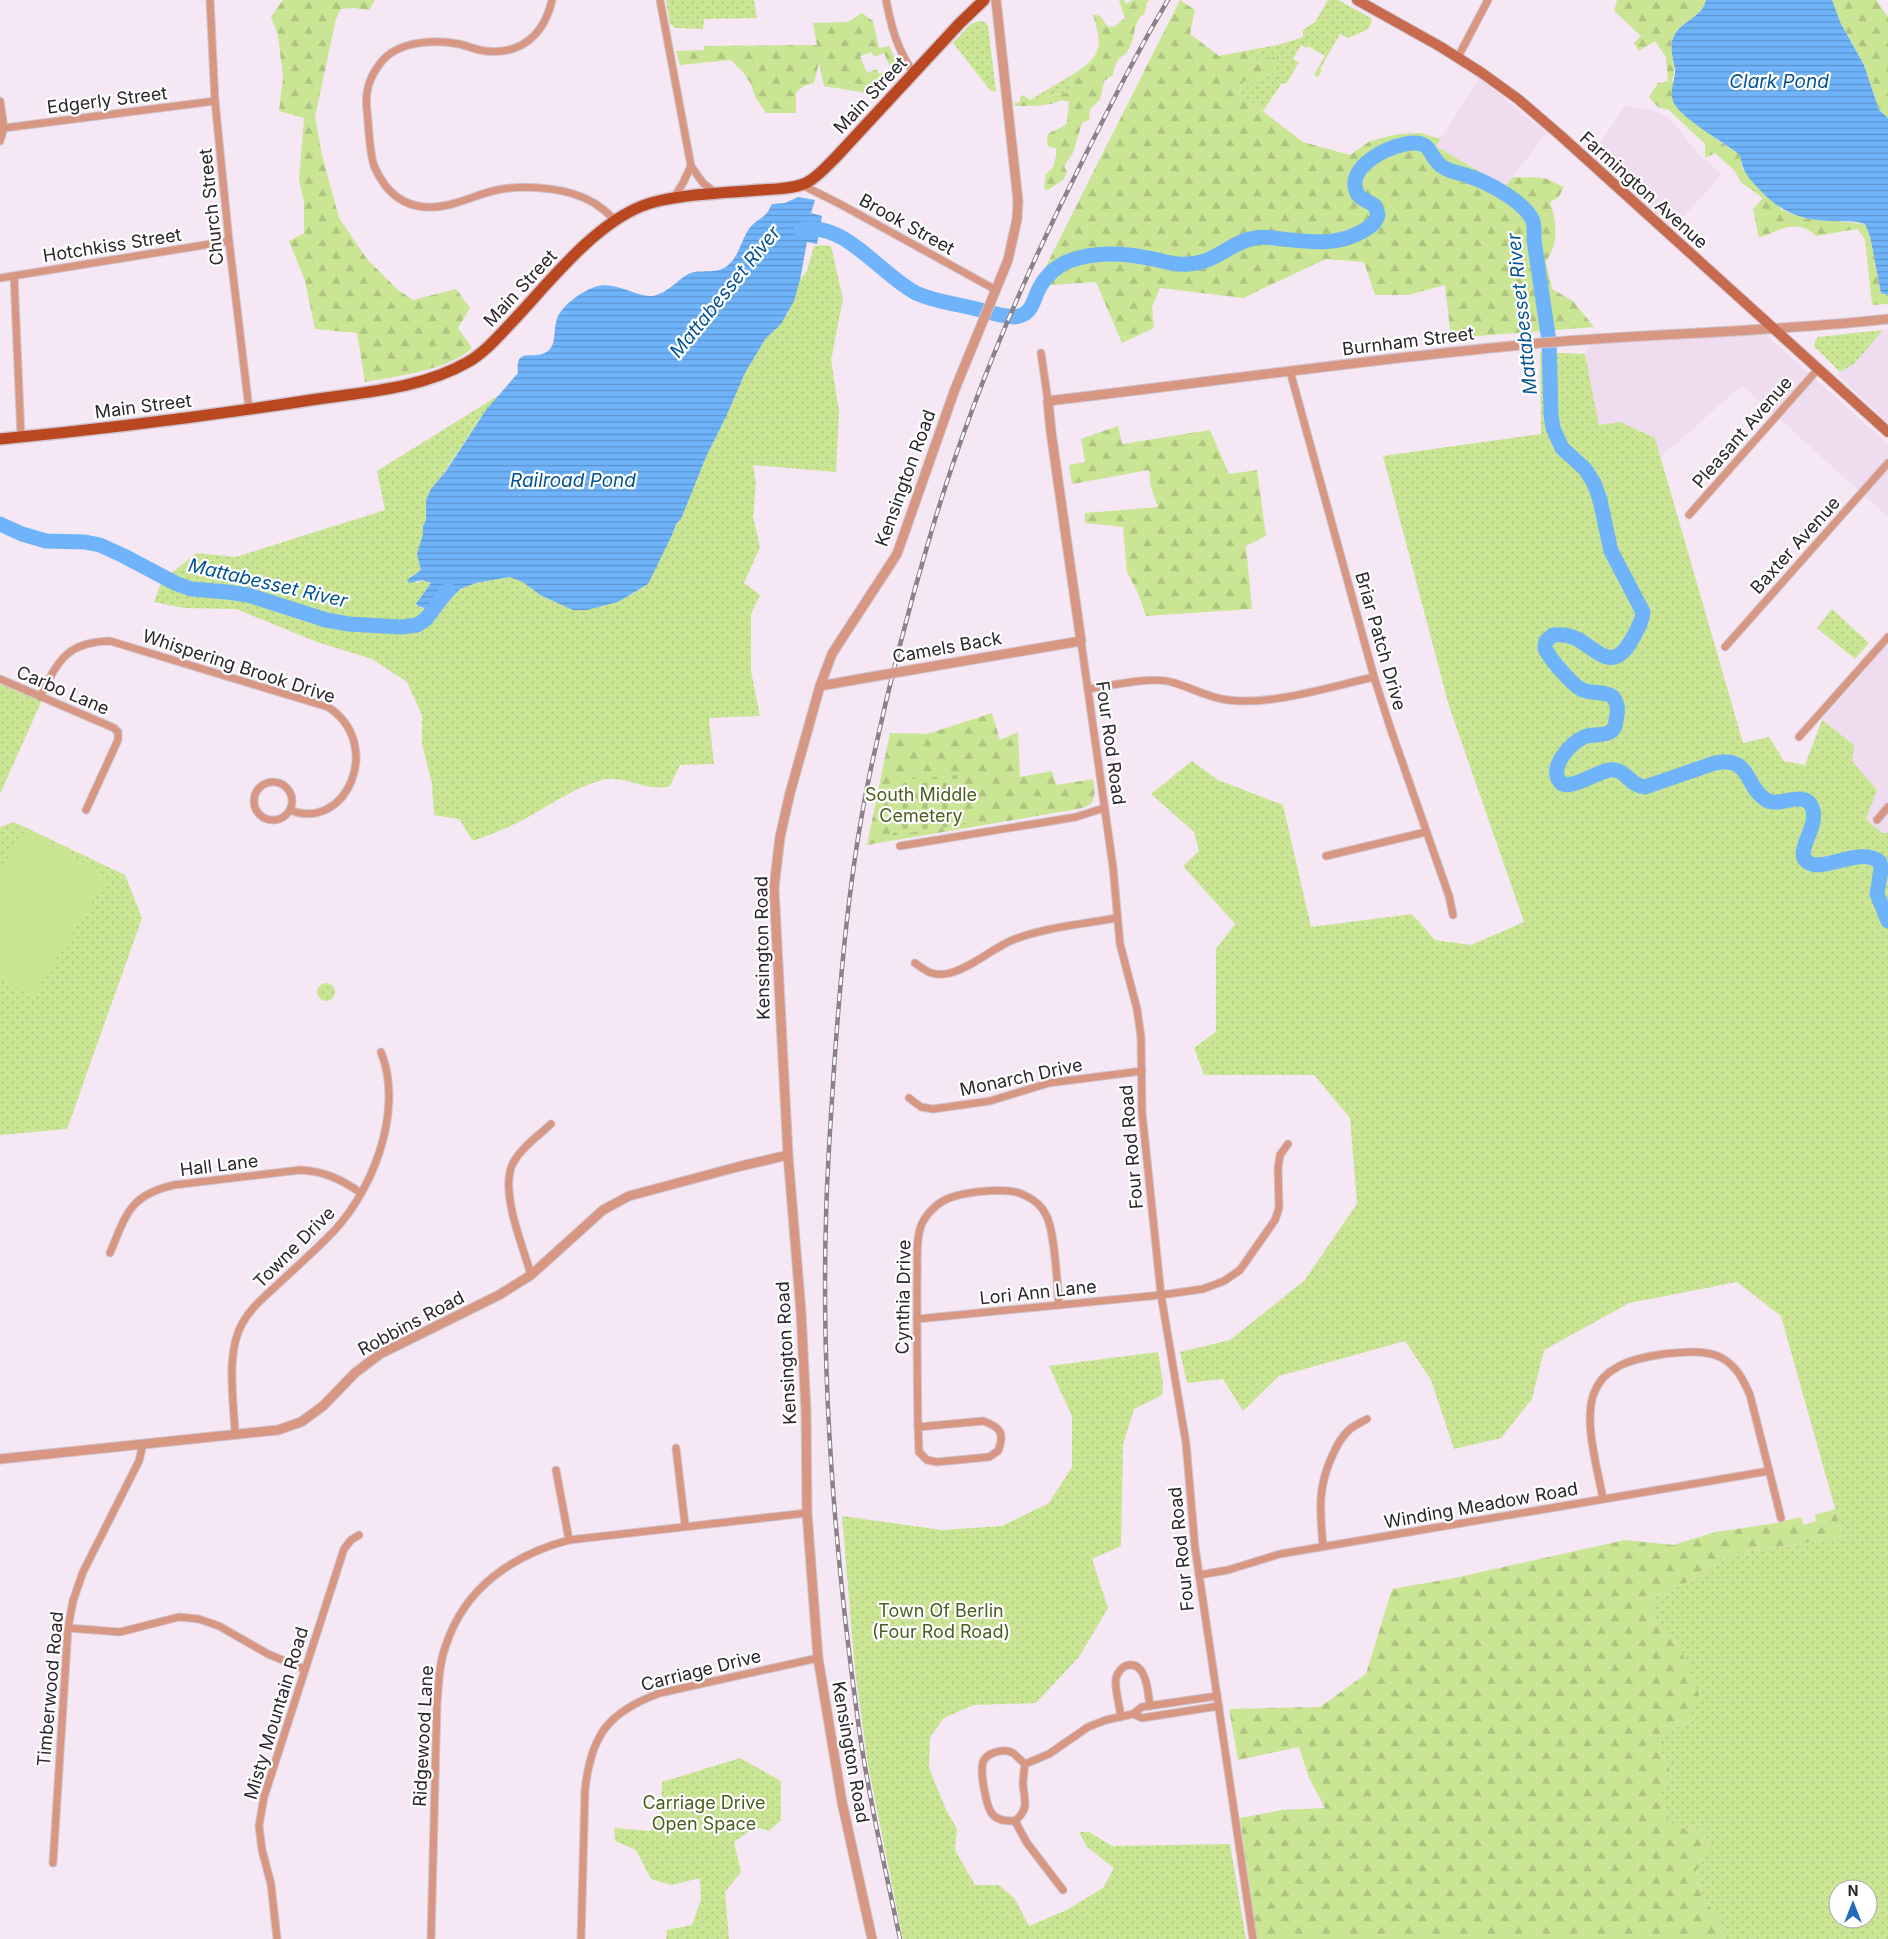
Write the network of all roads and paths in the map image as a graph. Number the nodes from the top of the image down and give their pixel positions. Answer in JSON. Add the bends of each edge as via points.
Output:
{"nodes":[{"id":1,"x":210,"y":0,"type":"edge"},
{"id":2,"x":552,"y":0,"type":"edge"},
{"id":3,"x":660,"y":0,"type":"edge"},
{"id":4,"x":886,"y":0,"type":"edge"},
{"id":5,"x":984,"y":0,"type":"edge"},
{"id":6,"x":996,"y":0,"type":"edge"},
{"id":7,"x":1357,"y":0,"type":"edge"},
{"id":8,"x":1488,"y":0,"type":"edge"},
{"id":9,"x":1458,"y":57,"type":"junction"},
{"id":10,"x":914,"y":74,"type":"junction"},
{"id":11,"x":0,"y":101,"type":"edge"},
{"id":12,"x":215,"y":101,"type":"junction"},
{"id":13,"x":4,"y":128,"type":"junction"},
{"id":14,"x":0,"y":141,"type":"edge"},
{"id":15,"x":691,"y":166,"type":"junction"},
{"id":16,"x":804,"y":184,"type":"junction"},
{"id":17,"x":716,"y":194,"type":"junction"},
{"id":18,"x":673,"y":199,"type":"junction"},
{"id":19,"x":615,"y":220,"type":"junction"},
{"id":20,"x":229,"y":241,"type":"junction"},
{"id":21,"x":14,"y":276,"type":"junction"},
{"id":22,"x":0,"y":278,"type":"edge"},
{"id":23,"x":996,"y":290,"type":"junction"},
{"id":24,"x":1888,"y":319,"type":"edge"},
{"id":25,"x":1773,"y":330,"type":"junction"},
{"id":26,"x":1041,"y":353,"type":"dead end"},
{"id":27,"x":1818,"y":369,"type":"junction"},
{"id":28,"x":1290,"y":371,"type":"junction"},
{"id":29,"x":1048,"y":401,"type":"junction"},
{"id":30,"x":249,"y":409,"type":"junction"},
{"id":31,"x":1888,"y":432,"type":"edge"},
{"id":32,"x":21,"y":437,"type":"junction"},
{"id":33,"x":0,"y":439,"type":"edge"},
{"id":34,"x":1888,"y":463,"type":"edge"},
{"id":35,"x":1689,"y":514,"type":"dead end"},
{"id":36,"x":1888,"y":637,"type":"edge"},
{"id":37,"x":1081,"y":641,"type":"junction"},
{"id":38,"x":1725,"y":647,"type":"dead end"},
{"id":39,"x":1374,"y":677,"type":"junction"},
{"id":40,"x":0,"y":679,"type":"edge"},
{"id":41,"x":820,"y":686,"type":"junction"},
{"id":42,"x":1088,"y":689,"type":"junction"},
{"id":43,"x":40,"y":697,"type":"junction"},
{"id":44,"x":1799,"y":736,"type":"dead end"},
{"id":45,"x":1888,"y":807,"type":"edge"},
{"id":46,"x":1104,"y":808,"type":"junction"},
{"id":47,"x":86,"y":810,"type":"dead end"},
{"id":48,"x":290,"y":810,"type":"junction"},
{"id":49,"x":1877,"y":820,"type":"dead end"},
{"id":50,"x":1426,"y":832,"type":"junction"},
{"id":51,"x":900,"y":846,"type":"dead end"},
{"id":52,"x":1326,"y":856,"type":"dead end"},
{"id":53,"x":1454,"y":915,"type":"dead end"},
{"id":54,"x":1117,"y":918,"type":"junction"},
{"id":55,"x":915,"y":963,"type":"dead end"},
{"id":56,"x":381,"y":1052,"type":"dead end"},
{"id":57,"x":1142,"y":1071,"type":"junction"},
{"id":58,"x":908,"y":1098,"type":"dead end"},
{"id":59,"x":551,"y":1124,"type":"dead end"},
{"id":60,"x":1288,"y":1144,"type":"dead end"},
{"id":61,"x":788,"y":1155,"type":"junction"},
{"id":62,"x":361,"y":1193,"type":"junction"},
{"id":63,"x":110,"y":1254,"type":"dead end"},
{"id":64,"x":532,"y":1275,"type":"junction"},
{"id":65,"x":1162,"y":1295,"type":"junction"},
{"id":66,"x":1059,"y":1305,"type":"junction"},
{"id":67,"x":917,"y":1319,"type":"junction"},
{"id":68,"x":1367,"y":1419,"type":"dead end"},
{"id":69,"x":918,"y":1427,"type":"junction"},
{"id":70,"x":235,"y":1434,"type":"junction"},
{"id":71,"x":143,"y":1444,"type":"junction"},
{"id":72,"x":676,"y":1448,"type":"dead end"},
{"id":73,"x":0,"y":1459,"type":"edge"},
{"id":74,"x":556,"y":1470,"type":"dead end"},
{"id":75,"x":1769,"y":1471,"type":"junction"},
{"id":76,"x":1603,"y":1499,"type":"junction"},
{"id":77,"x":807,"y":1513,"type":"junction"},
{"id":78,"x":1781,"y":1518,"type":"dead end"},
{"id":79,"x":685,"y":1526,"type":"junction"},
{"id":80,"x":359,"y":1535,"type":"dead end"},
{"id":81,"x":569,"y":1540,"type":"junction"},
{"id":82,"x":1323,"y":1546,"type":"junction"},
{"id":83,"x":1199,"y":1575,"type":"junction"},
{"id":84,"x":68,"y":1628,"type":"junction"},
{"id":85,"x":818,"y":1658,"type":"junction"},
{"id":86,"x":304,"y":1669,"type":"junction"},
{"id":87,"x":1217,"y":1696,"type":"junction"},
{"id":88,"x":1150,"y":1706,"type":"junction"},
{"id":89,"x":1218,"y":1706,"type":"junction"},
{"id":90,"x":1134,"y":1714,"type":"junction"},
{"id":91,"x":1121,"y":1717,"type":"junction"},
{"id":92,"x":1024,"y":1764,"type":"junction"},
{"id":93,"x":1015,"y":1822,"type":"junction"},
{"id":94,"x":53,"y":1862,"type":"dead end"},
{"id":95,"x":1063,"y":1890,"type":"dead end"},
{"id":96,"x":277,"y":1939,"type":"edge"},
{"id":97,"x":431,"y":1939,"type":"edge"},
{"id":98,"x":581,"y":1939,"type":"edge"},
{"id":99,"x":872,"y":1939,"type":"edge"},
{"id":100,"x":1253,"y":1939,"type":"edge"}],
"edges":[{"from":1,"to":12,"type":"street","name":"Church Street"},
{"from":2,"to":19,"type":"street","via":[[544,25],[518,48],[501,52],[443,42],[424,43],[394,51],[381,61],[367,87],[373,164],[389,191],[403,202],[416,206],[432,208],[486,192],[538,188],[578,196],[594,203]]},
{"from":3,"to":15,"type":"street"},
{"from":4,"to":10,"type":"street","via":[[901,54]]},
{"from":5,"to":10,"type":"main road","name":"Main Street"},
{"from":6,"to":23,"type":"street","name":"Kensington Road","via":[[1018,201],[1013,241]]},
{"from":7,"to":9,"type":"main road","name":"Farmington Avenue"},
{"from":8,"to":9,"type":"street"},
{"from":9,"to":25,"type":"main road","name":"Farmington Avenue","via":[[1541,119]]},
{"from":10,"to":16,"type":"main road","name":"Main Street","via":[[837,156]]},
{"from":11,"to":13,"type":"street"},
{"from":12,"to":13,"type":"street","name":"Edgerly Street"},
{"from":12,"to":20,"type":"street","name":"Church Street"},
{"from":13,"to":14,"type":"street"},
{"from":15,"to":17,"type":"street"},
{"from":15,"to":18,"type":"street"},
{"from":16,"to":17,"type":"main road","name":"Main Street"},
{"from":16,"to":23,"type":"street","name":"Brook Street"},
{"from":17,"to":18,"type":"main road","name":"Main Street"},
{"from":18,"to":19,"type":"main road","name":"Main Street","via":[[642,206]]},
{"from":19,"to":30,"type":"main road","name":"Main Street","via":[[585,245],[495,340],[470,361],[447,373],[412,384]]},
{"from":20,"to":21,"type":"street","name":"Hotchkiss Street"},
{"from":20,"to":30,"type":"street","name":"Church Street"},
{"from":21,"to":22,"type":"street","name":"Hotchkiss Street"},
{"from":21,"to":32,"type":"street"},
{"from":23,"to":41,"type":"street","name":"Kensington Road","via":[[955,389],[897,554],[832,654]]},
{"from":24,"to":25,"type":"street","name":"Burnham Street"},
{"from":25,"to":27,"type":"main road","name":"Farmington Avenue"},
{"from":25,"to":28,"type":"street","name":"Burnham Street","via":[[1541,343]]},
{"from":26,"to":29,"type":"street","name":"Four Rod Road"},
{"from":27,"to":31,"type":"main road","name":"Farmington Avenue"},
{"from":27,"to":35,"type":"street","name":"Pleasant Avenue"},
{"from":28,"to":29,"type":"street","name":"Burnham Street"},
{"from":28,"to":39,"type":"street","name":"Briar Patch Drive"},
{"from":29,"to":37,"type":"street","name":"Four Rod Road"},
{"from":30,"to":32,"type":"main road","name":"Main Street"},
{"from":32,"to":33,"type":"main road","name":"Main Street"},
{"from":34,"to":38,"type":"street","name":"Baxter Avenue"},
{"from":36,"to":44,"type":"street"},
{"from":37,"to":41,"type":"street","name":"Camels Back","bridge":true},
{"from":37,"to":42,"type":"street","name":"Four Rod Road"},
{"from":39,"to":42,"type":"street","via":[[1258,701],[1211,697],[1170,681],[1153,680]]},
{"from":39,"to":50,"type":"street","name":"Briar Patch Drive"},
{"from":40,"to":43,"type":"street","name":"Carbo Lane"},
{"from":41,"to":61,"type":"street","name":"Kensington Road","via":[[780,837],[774,888]]},
{"from":42,"to":46,"type":"street","name":"Four Rod Road"},
{"from":43,"to":47,"type":"street","name":"Carbo Lane","via":[[118,732],[118,740]]},
{"from":43,"to":48,"type":"street","name":"Whispering Brook Drive","via":[[54,669],[70,650],[89,643],[110,641],[328,707],[344,720],[354,740],[356,761],[353,780],[341,798],[322,811],[304,814]]},
{"from":45,"to":49,"type":"street"},
{"from":46,"to":51,"type":"street","via":[[1076,817]]},
{"from":46,"to":54,"type":"street","name":"Four Rod Road"},
{"from":48,"to":48,"type":"street","name":"Whispering Brook Drive","via":[[277,820],[261,815],[254,800],[258,790],[267,783],[284,785],[292,799]]},
{"from":50,"to":52,"type":"street"},
{"from":50,"to":53,"type":"street","name":"Briar Patch Drive"},
{"from":54,"to":55,"type":"street","via":[[1014,939],[949,973],[930,974]]},
{"from":54,"to":57,"type":"street","name":"Four Rod Road","via":[[1126,972],[1137,1009]]},
{"from":56,"to":62,"type":"street","name":"Towne Drive","via":[[389,1087],[386,1127]]},
{"from":57,"to":58,"type":"street","name":"Monarch Drive","via":[[1049,1083],[990,1100],[933,1109],[921,1107]]},
{"from":57,"to":65,"type":"street","name":"Four Rod Road","via":[[1142,1112]]},
{"from":59,"to":64,"type":"street","via":[[523,1149],[508,1179],[508,1198]]},
{"from":60,"to":65,"type":"street","name":"Lori Ann Lane","via":[[1280,1155],[1279,1208],[1275,1220],[1240,1270],[1204,1289]]},
{"from":61,"to":64,"type":"street","name":"Robbins Road","via":[[630,1196],[603,1210]]},
{"from":61,"to":77,"type":"street","name":"Kensington Road","via":[[801,1312]]},
{"from":62,"to":63,"type":"street","name":"Hall Lane","via":[[344,1181],[316,1170],[158,1188],[145,1194],[124,1218]]},
{"from":62,"to":70,"type":"street","name":"Towne Drive","via":[[328,1238],[242,1322],[232,1363]]},
{"from":64,"to":70,"type":"street","name":"Robbins Road","via":[[499,1295],[380,1354],[355,1372],[323,1406],[301,1422],[278,1430]]},
{"from":65,"to":66,"type":"street","name":"Lori Ann Lane"},
{"from":65,"to":83,"type":"street","name":"Four Rod Road","via":[[1186,1443]]},
{"from":66,"to":67,"type":"street","name":"Lori Ann Lane"},
{"from":66,"to":67,"type":"street","name":"Cynthia Drive","via":[[1047,1215],[1024,1194],[996,1191],[942,1201],[929,1212],[918,1240]]},
{"from":67,"to":69,"type":"street","name":"Cynthia Drive"},
{"from":68,"to":82,"type":"street","via":[[1351,1428],[1338,1442],[1321,1486]]},
{"from":69,"to":69,"type":"street","name":"Cynthia Drive","via":[[919,1452],[927,1460],[937,1462],[989,1456],[998,1451],[1002,1442],[1000,1431],[994,1424],[983,1421]]},
{"from":70,"to":71,"type":"street","name":"Robbins Road"},
{"from":71,"to":73,"type":"street","name":"Robbins Road"},
{"from":71,"to":84,"type":"street","name":"Timberwood Road","via":[[139,1461],[83,1572]]},
{"from":72,"to":79,"type":"street"},
{"from":74,"to":81,"type":"street"},
{"from":75,"to":76,"type":"street","name":"Winding Meadow Road"},
{"from":75,"to":76,"type":"street","via":[[1750,1395],[1744,1379],[1733,1365],[1704,1352],[1651,1356],[1615,1368],[1603,1378],[1594,1393],[1590,1426]]},
{"from":75,"to":78,"type":"street"},
{"from":76,"to":82,"type":"street","name":"Winding Meadow Road"},
{"from":77,"to":79,"type":"street","name":"Ridgewood Lane"},
{"from":77,"to":85,"type":"street","name":"Kensington Road"},
{"from":79,"to":81,"type":"street","name":"Ridgewood Lane"},
{"from":80,"to":86,"type":"street","name":"Misty Mountain Road","via":[[344,1549]]},
{"from":81,"to":97,"type":"street","name":"Ridgewood Lane","via":[[542,1547],[494,1575],[459,1617],[446,1644],[437,1702]]},
{"from":82,"to":83,"type":"street","name":"Winding Meadow Road"},
{"from":83,"to":87,"type":"street","name":"Four Rod Road"},
{"from":84,"to":86,"type":"street","via":[[120,1632],[180,1617],[199,1619]]},
{"from":84,"to":94,"type":"street","name":"Timberwood Road"},
{"from":85,"to":98,"type":"street","name":"Carriage Drive","via":[[660,1693],[638,1701],[605,1728],[594,1745],[587,1769]]},
{"from":85,"to":99,"type":"street","name":"Kensington Road","via":[[842,1802]]},
{"from":86,"to":96,"type":"street","name":"Misty Mountain Road","via":[[264,1797],[259,1826]]},
{"from":87,"to":88,"type":"street"},
{"from":87,"to":89,"type":"street","name":"Four Rod Road"},
{"from":88,"to":90,"type":"street","via":[[1142,1707]]},
{"from":88,"to":91,"type":"street","via":[[1142,1670],[1125,1666],[1116,1679]]},
{"from":89,"to":90,"type":"street","via":[[1142,1718]]},
{"from":89,"to":100,"type":"street","name":"Four Rod Road"},
{"from":90,"to":91,"type":"street"},
{"from":91,"to":92,"type":"street","via":[[1088,1727],[1049,1754]]},
{"from":92,"to":93,"type":"street","via":[[1026,1805],[1022,1816]]},
{"from":92,"to":93,"type":"street","via":[[1012,1752],[1000,1751],[990,1754],[983,1762],[988,1806],[1001,1821]]},
{"from":93,"to":95,"type":"street"}]}
